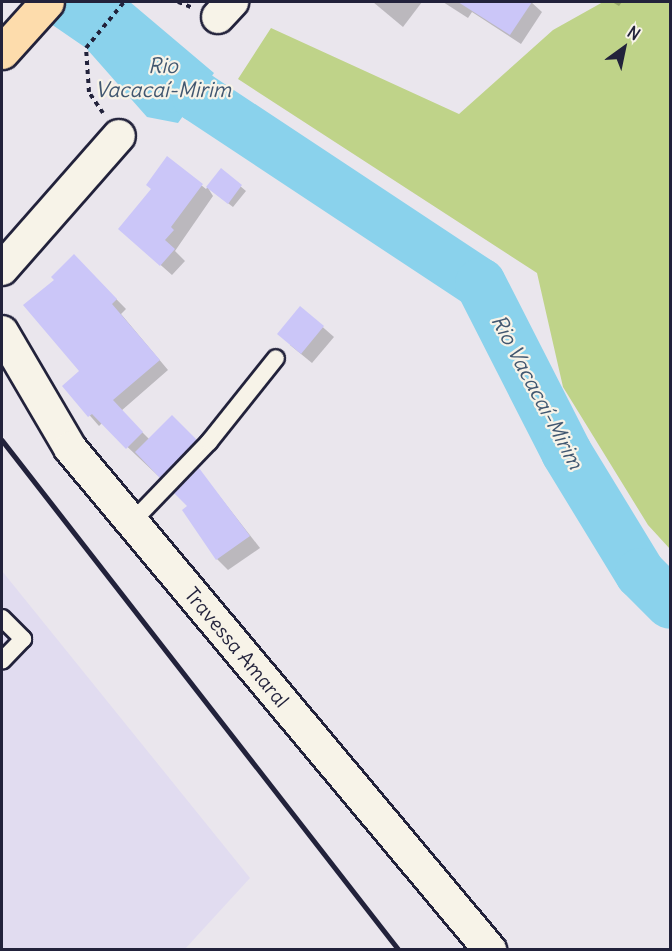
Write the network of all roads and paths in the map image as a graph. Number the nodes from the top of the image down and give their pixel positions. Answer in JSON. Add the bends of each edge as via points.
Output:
{"nodes":[{"id":1,"x":47,"y":2,"type":"edge"},
{"id":2,"x":123,"y":2,"type":"edge"},
{"id":3,"x":2,"y":52,"type":"edge"},
{"id":4,"x":119,"y":136,"type":"joint"},
{"id":5,"x":2,"y":268,"type":"edge"},
{"id":6,"x":2,"y":332,"type":"edge"},
{"id":7,"x":276,"y":358,"type":"dead end"},
{"id":8,"x":132,"y":522,"type":"junction"},
{"id":9,"x":2,"y":618,"type":"edge"},
{"id":10,"x":2,"y":661,"type":"edge"},
{"id":11,"x":490,"y":950,"type":"edge"}],
"edges":[{"from":1,"to":3,"type":"highway"},
{"from":2,"to":4,"type":"path","via":[[86,48],[89,92]]},
{"from":4,"to":5,"type":"street"},
{"from":6,"to":8,"type":"street","name":"Travessa Amaral","via":[[70,448]]},
{"from":7,"to":8,"type":"lane","via":[[209,442]]},
{"from":8,"to":11,"type":"street","name":"Travessa Amaral"},
{"from":9,"to":10,"type":"lane","via":[[23,639]]}]}
